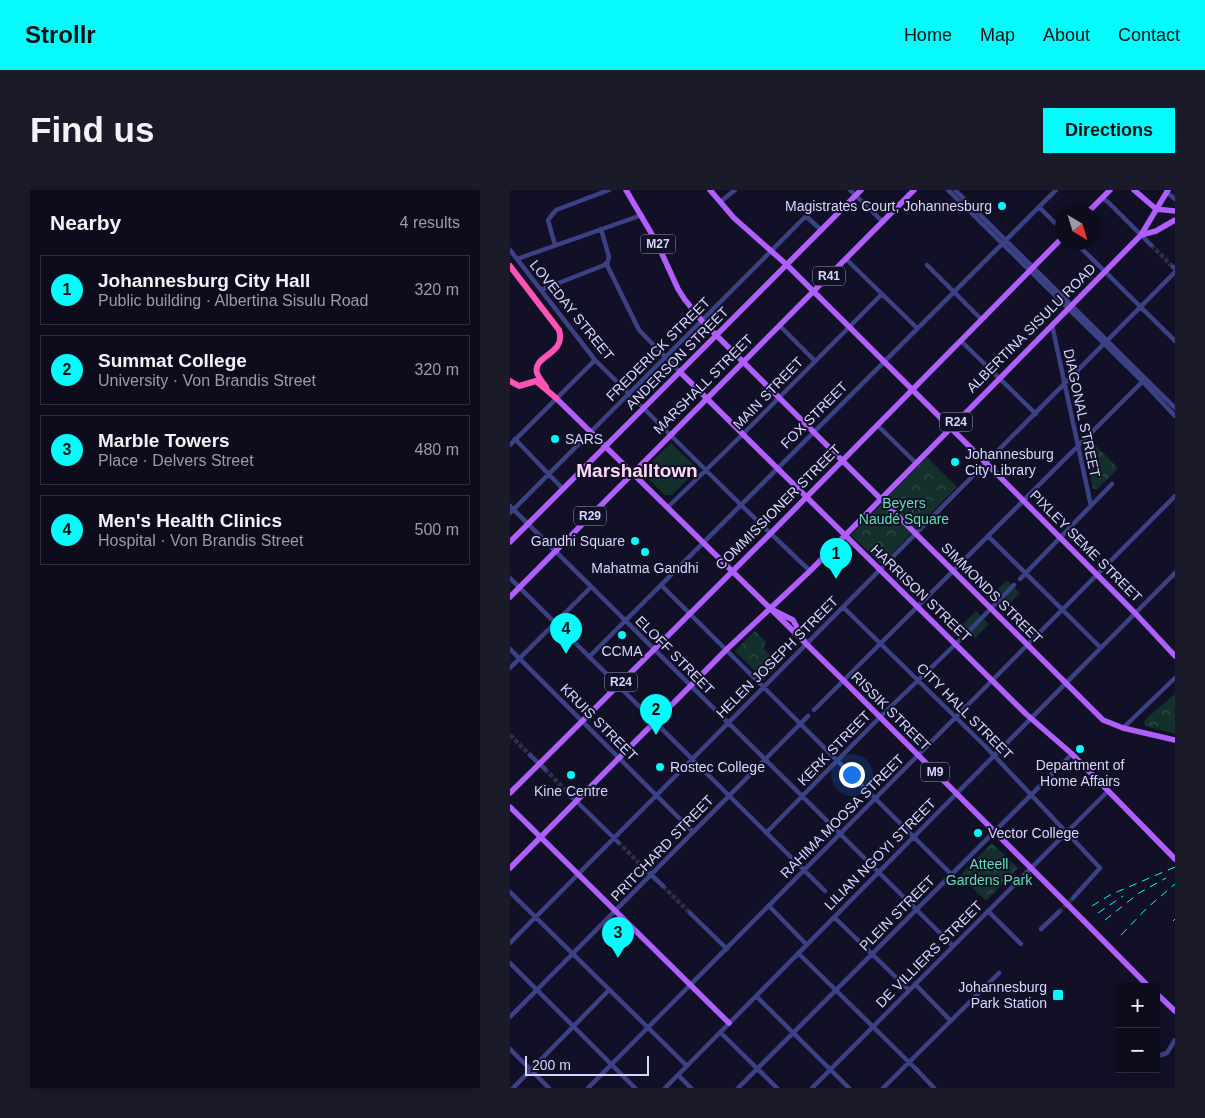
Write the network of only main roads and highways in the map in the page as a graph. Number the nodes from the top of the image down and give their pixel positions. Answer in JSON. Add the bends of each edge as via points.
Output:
{"nodes":[{"id":1,"x":626,"y":190,"type":"edge"},
{"id":2,"x":710,"y":190,"type":"edge"},
{"id":3,"x":860,"y":190,"type":"edge"},
{"id":4,"x":914,"y":190,"type":"edge"},
{"id":5,"x":1110,"y":190,"type":"edge"},
{"id":6,"x":1134,"y":190,"type":"edge"},
{"id":7,"x":1172,"y":196,"type":"edge"},
{"id":8,"x":1095,"y":205,"type":"edge"},
{"id":9,"x":1156,"y":209,"type":"junction"},
{"id":10,"x":1175,"y":211,"type":"edge"},
{"id":11,"x":1175,"y":220,"type":"edge"},
{"id":12,"x":1141,"y":235,"type":"junction"},
{"id":13,"x":1055,"y":245,"type":"edge"},
{"id":14,"x":787,"y":265,"type":"junction"},
{"id":15,"x":510,"y":266,"type":"edge"},
{"id":16,"x":814,"y":292,"type":"junction"},
{"id":17,"x":717,"y":336,"type":"junction"},
{"id":18,"x":744,"y":362,"type":"junction"},
{"id":19,"x":680,"y":372,"type":"junction"},
{"id":20,"x":510,"y":381,"type":"edge"},
{"id":21,"x":546,"y":387,"type":"junction"},
{"id":22,"x":912,"y":390,"type":"junction"},
{"id":23,"x":556,"y":398,"type":"joint"},
{"id":24,"x":707,"y":398,"type":"junction"},
{"id":25,"x":950,"y":427,"type":"junction"},
{"id":26,"x":606,"y":445,"type":"junction"},
{"id":27,"x":842,"y":460,"type":"junction"},
{"id":28,"x":633,"y":472,"type":"junction"},
{"id":29,"x":806,"y":497,"type":"junction"},
{"id":30,"x":881,"y":499,"type":"junction"},
{"id":31,"x":844,"y":535,"type":"junction"},
{"id":32,"x":510,"y":542,"type":"edge"},
{"id":33,"x":732,"y":571,"type":"junction"},
{"id":34,"x":510,"y":597,"type":"edge"},
{"id":35,"x":771,"y":609,"type":"junction"},
{"id":36,"x":1175,"y":656,"type":"edge"},
{"id":37,"x":1174,"y":740,"type":"edge"},
{"id":38,"x":510,"y":793,"type":"edge"},
{"id":39,"x":510,"y":807,"type":"edge"},
{"id":40,"x":541,"y":837,"type":"junction"},
{"id":41,"x":1174,"y":858,"type":"edge"},
{"id":42,"x":510,"y":868,"type":"edge"},
{"id":43,"x":1146,"y":983,"type":"edge"},
{"id":44,"x":1160,"y":997,"type":"edge"},
{"id":45,"x":1175,"y":1011,"type":"edge"},
{"id":46,"x":729,"y":1023,"type":"road end"}],
"edges":[{"from":1,"to":17,"type":"main road","name":"SIMMONDS STREET","number":"M27","via":[[685,301]]},
{"from":2,"to":14,"type":"main road","name":"PIXLEY SEME STREET"},
{"from":3,"to":14,"type":"main road","name":"ANDERSON STREET","number":"R41"},
{"from":4,"to":16,"type":"main road","name":"MARSHALL STREET","number":"R41"},
{"from":5,"to":8,"type":"main road"},
{"from":6,"to":9,"type":"main road"},
{"from":7,"to":9,"type":"main road"},
{"from":9,"to":10,"type":"main road"},
{"from":9,"to":12,"type":"main road"},
{"from":11,"to":12,"type":"main road","name":"ALBERTINA SISULU ROAD","number":"R24"},
{"from":12,"to":25,"type":"main road","name":"ALBERTINA SISULU ROAD","number":"R24"},
{"from":13,"to":22,"type":"main road","name":"COMMISSIONER STREET","number":"R24"},
{"from":14,"to":16,"type":"main road","name":"PIXLEY SEME STREET"},
{"from":14,"to":17,"type":"main road","name":"ANDERSON STREET","number":"R41"},
{"from":15,"to":21,"type":"highway","via":[[561,336],[559,346],[537,367]]},
{"from":16,"to":18,"type":"main road","name":"MARSHALL STREET","number":"R41"},
{"from":16,"to":22,"type":"main road","name":"PIXLEY SEME STREET"},
{"from":17,"to":18,"type":"main road","name":"SIMMONDS STREET","number":"M27"},
{"from":17,"to":19,"type":"main road","name":"ANDERSON STREET","number":"R29"},
{"from":18,"to":24,"type":"main road","name":"MARSHALL STREET","number":"R29"},
{"from":18,"to":27,"type":"main road","name":"SIMMONDS STREET","number":"M27"},
{"from":19,"to":24,"type":"main road","name":"HARRISON STREET"},
{"from":19,"to":26,"type":"main road","name":"ANDERSON STREET","number":"R29"},
{"from":20,"to":21,"type":"highway","via":[[519,386],[536,381]]},
{"from":21,"to":23,"type":"highway"},
{"from":22,"to":25,"type":"main road","name":"PIXLEY SEME STREET"},
{"from":22,"to":27,"type":"main road","name":"COMMISSIONER STREET","number":"R24"},
{"from":23,"to":26,"type":"main road","name":"RISSIK STREET","number":"M9"},
{"from":24,"to":28,"type":"main road","name":"MARSHALL STREET","number":"R29"},
{"from":24,"to":29,"type":"main road","name":"HARRISON STREET"},
{"from":25,"to":30,"type":"main road","name":"ALBERTINA SISULU ROAD","number":"R24"},
{"from":25,"to":36,"type":"main road","name":"PIXLEY SEME STREET"},
{"from":26,"to":28,"type":"main road","name":"RISSIK STREET","number":"M9"},
{"from":26,"to":32,"type":"main road","name":"ANDERSON STREET","number":"R29"},
{"from":27,"to":29,"type":"main road","name":"COMMISSIONER STREET","number":"R24"},
{"from":27,"to":30,"type":"main road","name":"SIMMONDS STREET","number":"M27"},
{"from":28,"to":33,"type":"main road","name":"RISSIK STREET","number":"M9"},
{"from":28,"to":34,"type":"main road","name":"MARSHALL STREET","number":"R29"},
{"from":29,"to":31,"type":"main road","name":"HARRISON STREET"},
{"from":29,"to":33,"type":"main road","name":"COMMISSIONER STREET","number":"R24"},
{"from":30,"to":31,"type":"main road","name":"ALBERTINA SISULU ROAD","number":"R24"},
{"from":30,"to":37,"type":"main road","name":"SIMMONDS STREET","number":"M27","via":[[1104,720]]},
{"from":31,"to":35,"type":"main road","name":"ALBERTINA SISULU ROAD","number":"R24"},
{"from":31,"to":41,"type":"main road","name":"HARRISON STREET","via":[[1072,754]]},
{"from":33,"to":35,"type":"main road","name":"RISSIK STREET","number":"M9"},
{"from":33,"to":38,"type":"main road","name":"COMMISSIONER STREET","number":"R24"},
{"from":35,"to":40,"type":"main road","name":"ALBERTINA SISULU ROAD","number":"R24","via":[[727,649]]},
{"from":35,"to":43,"type":"main road","name":"RISSIK STREET","number":"M9","bridge":true},
{"from":39,"to":40,"type":"main road"},
{"from":40,"to":42,"type":"main road","name":"ALBERTINA SISULU ROAD","number":"R24"},
{"from":40,"to":46,"type":"main road"},
{"from":44,"to":45,"type":"main road"}]}
